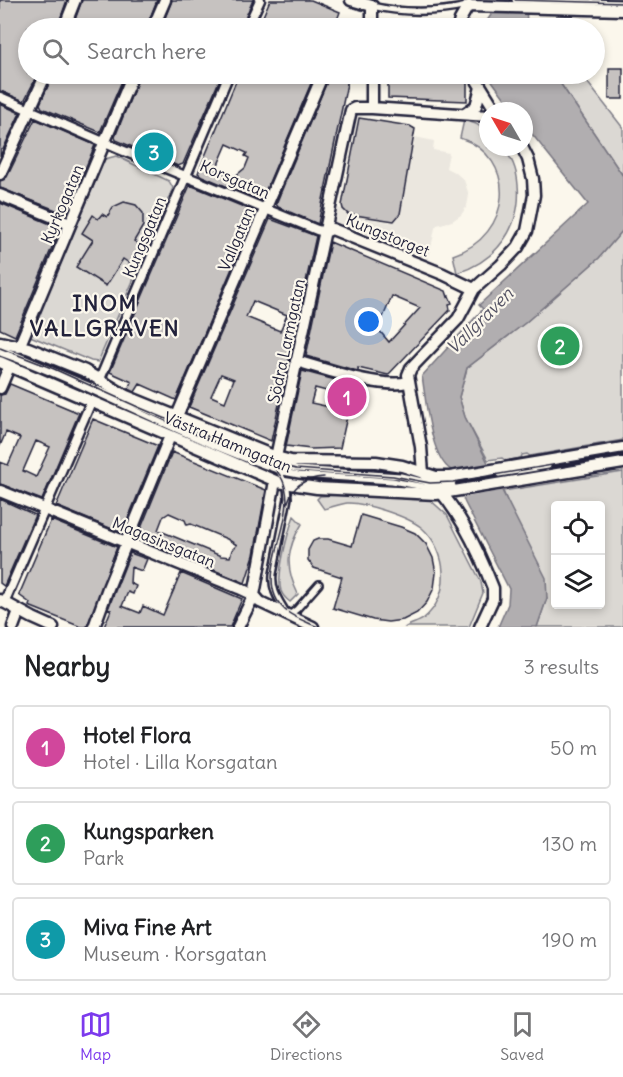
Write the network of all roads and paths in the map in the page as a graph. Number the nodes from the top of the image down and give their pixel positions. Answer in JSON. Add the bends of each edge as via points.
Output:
{"nodes":[{"id":1,"x":75,"y":0,"type":"edge"},
{"id":2,"x":165,"y":0,"type":"edge"},
{"id":3,"x":260,"y":0,"type":"edge"},
{"id":4,"x":351,"y":0,"type":"edge"},
{"id":5,"x":362,"y":0,"type":"edge"},
{"id":6,"x":515,"y":0,"type":"edge"},
{"id":7,"x":490,"y":3,"type":"edge"},
{"id":8,"x":526,"y":3,"type":"edge"},
{"id":9,"x":623,"y":3,"type":"edge"},
{"id":10,"x":372,"y":6,"type":"junction"},
{"id":11,"x":468,"y":6,"type":"junction"},
{"id":12,"x":623,"y":10,"type":"edge"},
{"id":13,"x":68,"y":18,"type":"edge"},
{"id":14,"x":157,"y":18,"type":"edge"},
{"id":15,"x":252,"y":18,"type":"edge"},
{"id":16,"x":372,"y":18,"type":"edge"},
{"id":17,"x":461,"y":18,"type":"edge"},
{"id":18,"x":42,"y":84,"type":"edge"},
{"id":19,"x":129,"y":84,"type":"edge"},
{"id":20,"x":224,"y":84,"type":"edge"},
{"id":21,"x":319,"y":84,"type":"edge"},
{"id":22,"x":372,"y":84,"type":"edge"},
{"id":23,"x":479,"y":84,"type":"edge"},
{"id":24,"x":481,"y":87,"type":"junction"},
{"id":25,"x":0,"y":97,"type":"edge"},
{"id":26,"x":490,"y":102,"type":"edge"},
{"id":27,"x":372,"y":108,"type":"junction"},
{"id":28,"x":30,"y":110,"type":"junction"},
{"id":29,"x":466,"y":113,"type":"junction"},
{"id":30,"x":479,"y":115,"type":"edge"},
{"id":31,"x":104,"y":142,"type":"junction"},
{"id":32,"x":526,"y":156,"type":"edge"},
{"id":33,"x":0,"y":174,"type":"edge"},
{"id":34,"x":186,"y":175,"type":"junction"},
{"id":35,"x":0,"y":195,"type":"edge"},
{"id":36,"x":266,"y":208,"type":"junction"},
{"id":37,"x":70,"y":224,"type":"junction"},
{"id":38,"x":325,"y":232,"type":"junction"},
{"id":39,"x":474,"y":289,"type":"junction"},
{"id":40,"x":0,"y":342,"type":"edge"},
{"id":41,"x":19,"y":346,"type":"junction"},
{"id":42,"x":0,"y":348,"type":"edge"},
{"id":43,"x":0,"y":353,"type":"edge"},
{"id":44,"x":296,"y":361,"type":"junction"},
{"id":45,"x":4,"y":365,"type":"edge"},
{"id":46,"x":100,"y":379,"type":"junction"},
{"id":47,"x":408,"y":382,"type":"junction"},
{"id":48,"x":0,"y":388,"type":"edge"},
{"id":49,"x":91,"y":402,"type":"junction"},
{"id":50,"x":177,"y":416,"type":"junction"},
{"id":51,"x":170,"y":436,"type":"junction"},
{"id":52,"x":623,"y":448,"type":"edge"},
{"id":53,"x":623,"y":453,"type":"edge"},
{"id":54,"x":276,"y":457,"type":"junction"},
{"id":55,"x":260,"y":459,"type":"junction"},
{"id":56,"x":623,"y":461,"type":"edge"},
{"id":57,"x":423,"y":473,"type":"junction"},
{"id":58,"x":500,"y":476,"type":"junction"},
{"id":59,"x":279,"y":478,"type":"junction"},
{"id":60,"x":454,"y":484,"type":"junction"},
{"id":61,"x":439,"y":488,"type":"junction"},
{"id":62,"x":0,"y":491,"type":"edge"},
{"id":63,"x":45,"y":510,"type":"junction"},
{"id":64,"x":126,"y":542,"type":"junction"},
{"id":65,"x":319,"y":584,"type":"dead end"},
{"id":66,"x":254,"y":596,"type":"junction"},
{"id":67,"x":2,"y":601,"type":"edge"},
{"id":68,"x":18,"y":611,"type":"junction"},
{"id":69,"x":288,"y":616,"type":"junction"},
{"id":70,"x":13,"y":627,"type":"edge"},
{"id":71,"x":53,"y":627,"type":"edge"},
{"id":72,"x":94,"y":627,"type":"edge"},
{"id":73,"x":238,"y":627,"type":"edge"},
{"id":74,"x":313,"y":627,"type":"edge"},
{"id":75,"x":480,"y":627,"type":"edge"}],
"edges":[{"from":1,"to":13,"type":"street"},
{"from":2,"to":14,"type":"street"},
{"from":3,"to":15,"type":"street"},
{"from":4,"to":10,"type":"street"},
{"from":5,"to":10,"type":"lane"},
{"from":6,"to":8,"type":"lane"},
{"from":7,"to":8,"type":"street"},
{"from":7,"to":11,"type":"street"},
{"from":8,"to":9,"type":"lane"},
{"from":8,"to":12,"type":"street","via":[[553,9]]},
{"from":10,"to":11,"type":"lane","via":[[434,11]]},
{"from":10,"to":16,"type":"street"},
{"from":11,"to":17,"type":"street"},
{"from":18,"to":28,"type":"street"},
{"from":19,"to":31,"type":"street","name":"Kyrkogatan"},
{"from":20,"to":34,"type":"street","name":"Kungsgatan"},
{"from":21,"to":36,"type":"street","name":"Vallgatan"},
{"from":22,"to":27,"type":"street"},
{"from":23,"to":24,"type":"street"},
{"from":24,"to":26,"type":"street"},
{"from":24,"to":29,"type":"street","via":[[476,106]]},
{"from":25,"to":28,"type":"street","name":"Korsgatan"},
{"from":27,"to":29,"type":"street","name":"Kungstorget"},
{"from":27,"to":38,"type":"street","name":"Kungstorget","via":[[355,108],[349,116]]},
{"from":28,"to":31,"type":"street","name":"Korsgatan"},
{"from":28,"to":33,"type":"street"},
{"from":29,"to":30,"type":"street","name":"Kungstorget"},
{"from":31,"to":34,"type":"street","name":"Korsgatan"},
{"from":31,"to":37,"type":"street","name":"Kyrkogatan"},
{"from":32,"to":39,"type":"street","via":[[534,195],[527,231],[518,247]]},
{"from":34,"to":36,"type":"street","name":"Korsgatan"},
{"from":34,"to":46,"type":"street","name":"Kungsgatan"},
{"from":35,"to":37,"type":"street"},
{"from":36,"to":38,"type":"street","name":"Korsgatan"},
{"from":36,"to":50,"type":"street","name":"Vallgatan"},
{"from":37,"to":41,"type":"street","name":"Kyrkogatan"},
{"from":38,"to":39,"type":"street","name":"Kungstorget","via":[[332,229]]},
{"from":38,"to":44,"type":"street","name":"Södra Larmgatan"},
{"from":39,"to":47,"type":"street","via":[[458,319],[411,368]]},
{"from":40,"to":41,"type":"street","name":"Västra Hamngatan"},
{"from":41,"to":46,"type":"street","name":"Västra Hamngatan"},
{"from":42,"to":55,"type":"lane"},
{"from":43,"to":59,"type":"lane"},
{"from":44,"to":47,"type":"street","via":[[380,382]]},
{"from":44,"to":54,"type":"street","name":"Södra Larmgatan"},
{"from":45,"to":48,"type":"street"},
{"from":45,"to":49,"type":"street","name":"Västra Hamngatan"},
{"from":46,"to":50,"type":"street","name":"Västra Hamngatan","via":[[126,396]]},
{"from":47,"to":57,"type":"street"},
{"from":49,"to":51,"type":"street","name":"Västra Hamngatan"},
{"from":49,"to":63,"type":"street"},
{"from":50,"to":54,"type":"street","name":"Västra Hamngatan"},
{"from":51,"to":59,"type":"street","name":"Västra Hamngatan"},
{"from":51,"to":64,"type":"street"},
{"from":52,"to":58,"type":"street"},
{"from":53,"to":58,"type":"lane"},
{"from":54,"to":57,"type":"street","name":"Västra Hamngatan","via":[[291,461],[376,462]]},
{"from":55,"to":59,"type":"lane"},
{"from":55,"to":61,"type":"lane","via":[[291,468],[393,476]]},
{"from":56,"to":58,"type":"street"},
{"from":57,"to":60,"type":"street","name":"Västra Hamngatan"},
{"from":57,"to":61,"type":"street"},
{"from":58,"to":60,"type":"street"},
{"from":59,"to":61,"type":"street","name":"Västra Hamngatan","via":[[317,488]]},
{"from":59,"to":66,"type":"street"},
{"from":59,"to":69,"type":"lane","via":[[288,498],[272,580],[276,598]]},
{"from":60,"to":61,"type":"street","name":"Västra Hamngatan"},
{"from":61,"to":75,"type":"street","via":[[457,515],[493,588],[493,599]]},
{"from":62,"to":63,"type":"street","name":"Magasinsgatan"},
{"from":63,"to":64,"type":"street","name":"Magasinsgatan"},
{"from":63,"to":67,"type":"street"},
{"from":64,"to":66,"type":"street","name":"Magasinsgatan"},
{"from":64,"to":72,"type":"street"},
{"from":65,"to":69,"type":"lane"},
{"from":66,"to":69,"type":"street","name":"Magasinsgatan"},
{"from":66,"to":73,"type":"street"},
{"from":67,"to":68,"type":"street"},
{"from":68,"to":70,"type":"street"},
{"from":68,"to":71,"type":"street"},
{"from":69,"to":74,"type":"street","name":"Magasinsgatan"}]}
